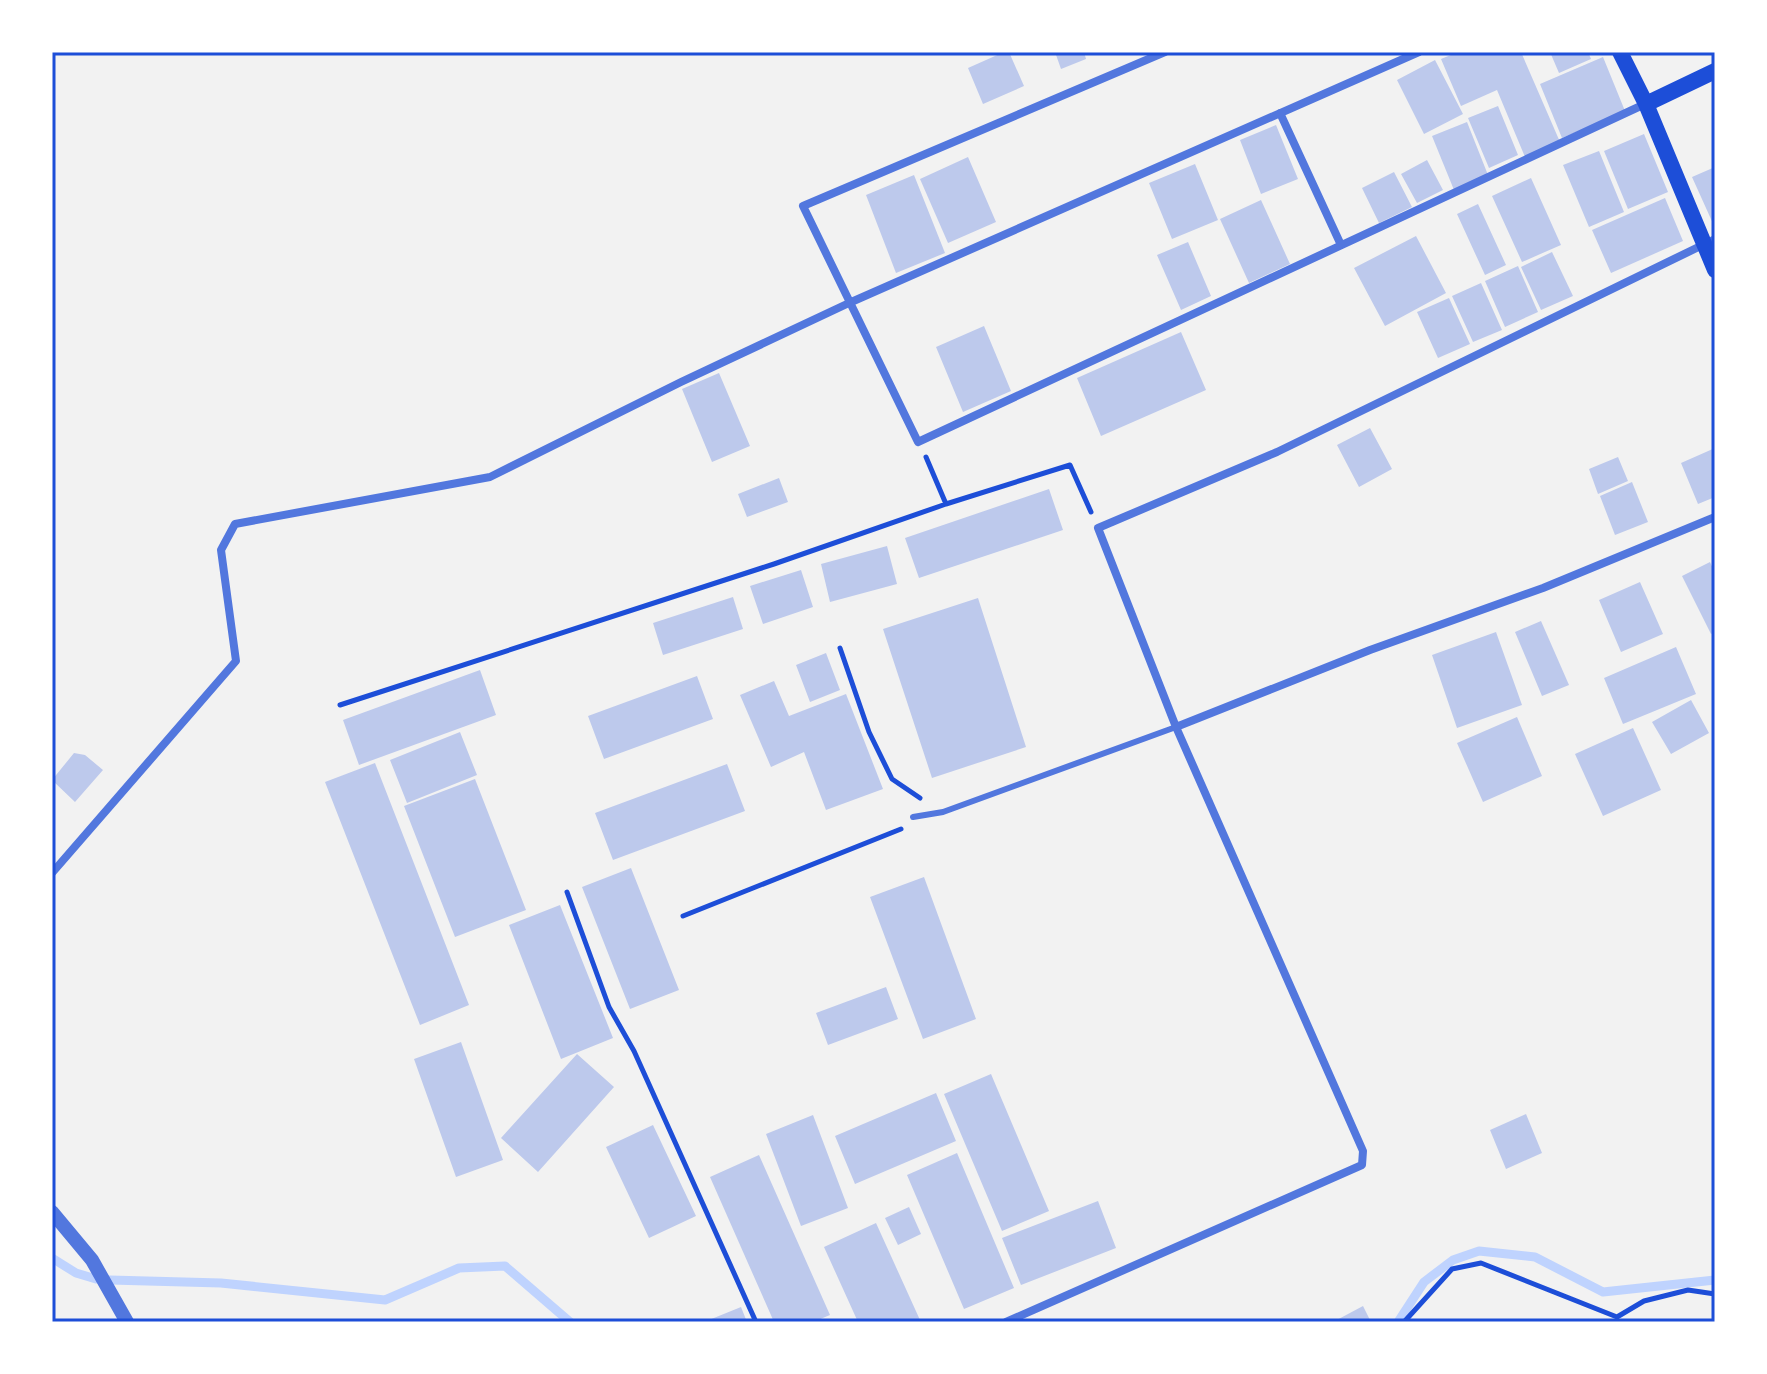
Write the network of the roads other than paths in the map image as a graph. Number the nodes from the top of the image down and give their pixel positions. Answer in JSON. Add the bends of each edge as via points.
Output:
{"nodes":[{"id":1,"x":1165,"y":52,"type":"edge"},
{"id":2,"x":1419,"y":52,"type":"edge"},
{"id":3,"x":1620,"y":52,"type":"edge"},
{"id":4,"x":1715,"y":71,"type":"edge"},
{"id":5,"x":1646,"y":104,"type":"junction"},
{"id":6,"x":1280,"y":113,"type":"junction"},
{"id":7,"x":1710,"y":241,"type":"edge"},
{"id":8,"x":1341,"y":245,"type":"junction"},
{"id":9,"x":1715,"y":270,"type":"edge"},
{"id":10,"x":849,"y":303,"type":"junction"},
{"id":11,"x":1715,"y":517,"type":"edge"},
{"id":12,"x":1176,"y":727,"type":"junction"},
{"id":13,"x":913,"y":817,"type":"road end"},
{"id":14,"x":52,"y":873,"type":"edge"},
{"id":15,"x":52,"y":1212,"type":"edge"},
{"id":16,"x":127,"y":1322,"type":"edge"},
{"id":17,"x":1006,"y":1322,"type":"edge"}],
"edges":[{"from":1,"to":10,"type":"street","via":[[803,206]]},
{"from":2,"to":6,"type":"street"},
{"from":3,"to":5,"type":"main road"},
{"from":4,"to":5,"type":"main road"},
{"from":5,"to":7,"type":"main road"},
{"from":5,"to":8,"type":"street"},
{"from":6,"to":8,"type":"street"},
{"from":6,"to":10,"type":"street"},
{"from":7,"to":9,"type":"main road"},
{"from":7,"to":12,"type":"street","via":[[1277,452],[1098,528]]},
{"from":8,"to":10,"type":"street","via":[[918,442]]},
{"from":10,"to":14,"type":"street","via":[[490,477],[235,524],[221,550],[236,661]]},
{"from":11,"to":12,"type":"street"},
{"from":12,"to":13,"type":"lane","via":[[943,812]]},
{"from":12,"to":17,"type":"street","via":[[1363,1151],[1362,1165]]},
{"from":15,"to":16,"type":"street","via":[[92,1260]]}]}
